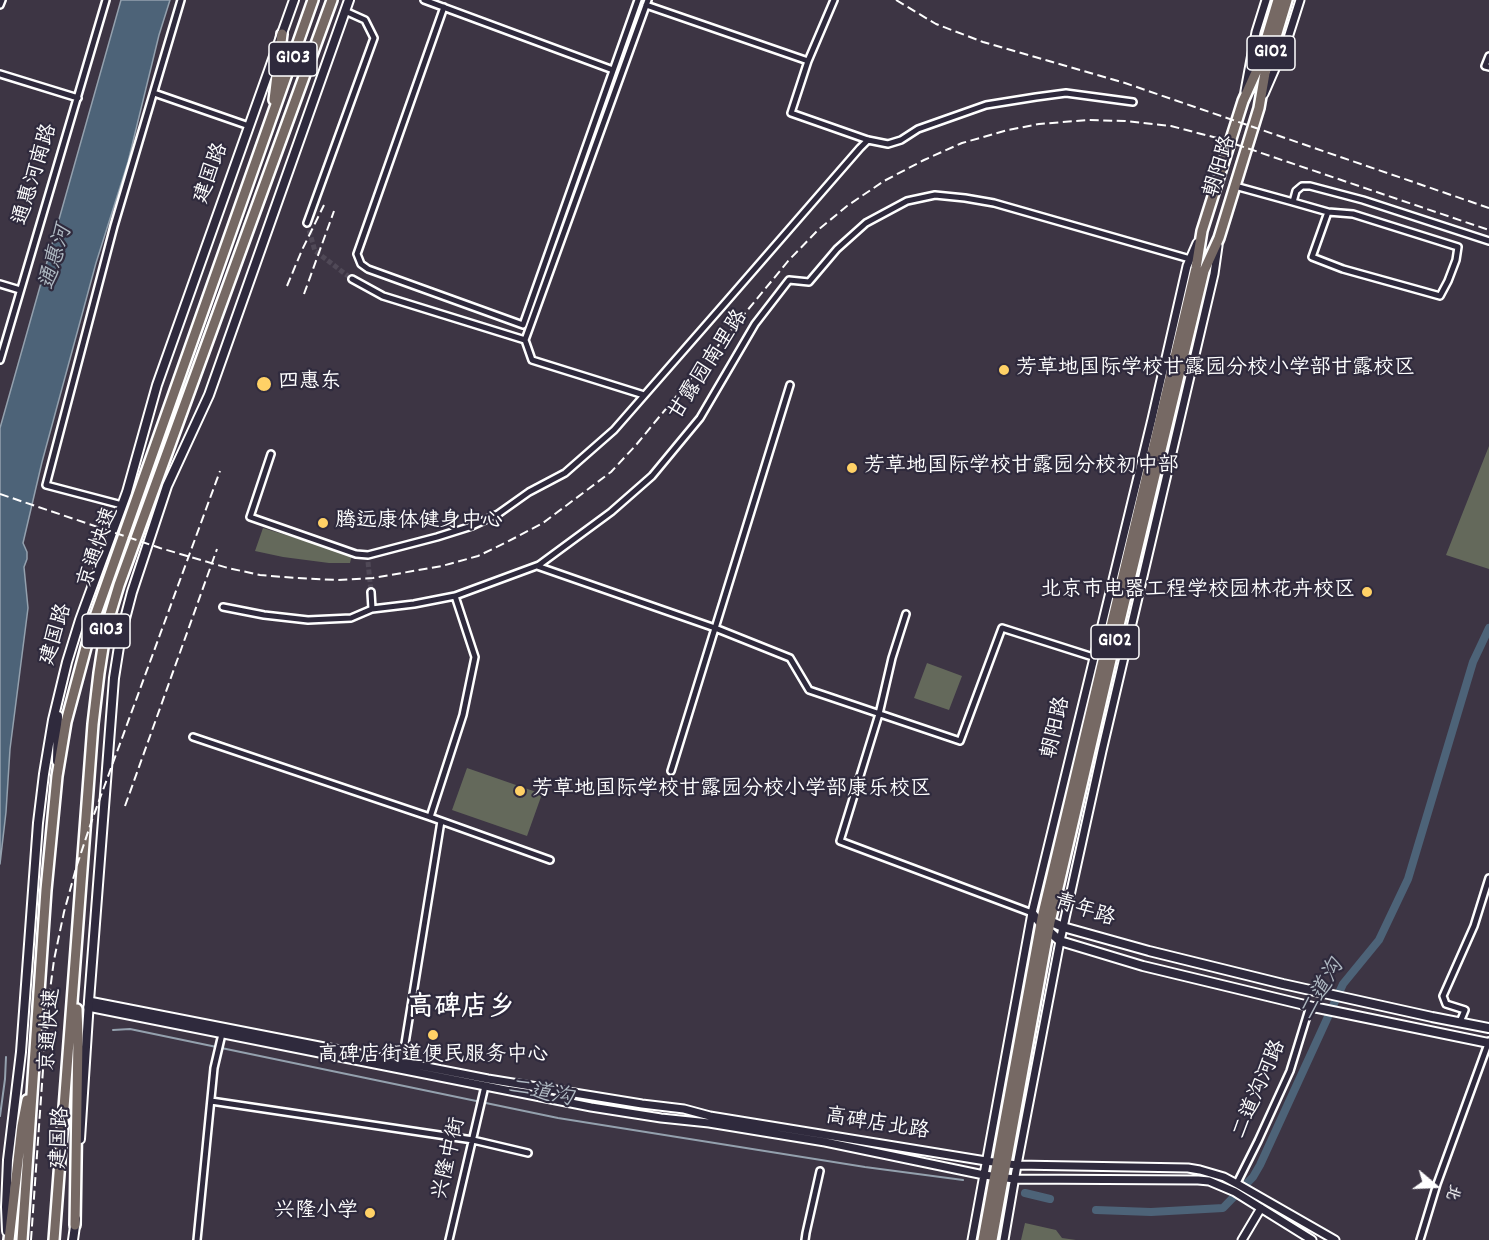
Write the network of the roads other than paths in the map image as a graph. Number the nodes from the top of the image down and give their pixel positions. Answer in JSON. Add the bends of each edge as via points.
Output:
{"nodes":[{"id":1,"x":2,"y":0,"type":"edge"},
{"id":2,"x":106,"y":0,"type":"edge"},
{"id":3,"x":181,"y":0,"type":"edge"},
{"id":4,"x":294,"y":0,"type":"edge"},
{"id":5,"x":314,"y":0,"type":"edge"},
{"id":6,"x":332,"y":0,"type":"edge"},
{"id":7,"x":337,"y":0,"type":"edge"},
{"id":8,"x":349,"y":0,"type":"edge"},
{"id":9,"x":424,"y":0,"type":"edge"},
{"id":10,"x":638,"y":0,"type":"edge"},
{"id":11,"x":834,"y":0,"type":"edge"},
{"id":12,"x":1266,"y":0,"type":"edge"},
{"id":13,"x":1278,"y":0,"type":"edge"},
{"id":14,"x":1287,"y":0,"type":"edge"},
{"id":15,"x":1300,"y":0,"type":"edge"},
{"id":16,"x":647,"y":2,"type":"edge"},
{"id":17,"x":0,"y":5,"type":"edge"},
{"id":18,"x":444,"y":7,"type":"junction"},
{"id":19,"x":345,"y":11,"type":"junction"},
{"id":20,"x":282,"y":34,"type":"junction"},
{"id":21,"x":312,"y":55,"type":"junction"},
{"id":22,"x":1489,"y":56,"type":"edge"},
{"id":23,"x":808,"y":60,"type":"junction"},
{"id":24,"x":1489,"y":67,"type":"edge"},
{"id":25,"x":613,"y":70,"type":"junction"},
{"id":26,"x":0,"y":74,"type":"edge"},
{"id":27,"x":154,"y":93,"type":"junction"},
{"id":28,"x":78,"y":98,"type":"junction"},
{"id":29,"x":1243,"y":101,"type":"junction"},
{"id":30,"x":1133,"y":102,"type":"dead end"},
{"id":31,"x":1259,"y":108,"type":"junction"},
{"id":32,"x":272,"y":117,"type":"junction"},
{"id":33,"x":249,"y":126,"type":"junction"},
{"id":34,"x":867,"y":140,"type":"junction"},
{"id":35,"x":1235,"y":186,"type":"junction"},
{"id":36,"x":1293,"y":202,"type":"junction"},
{"id":37,"x":1328,"y":212,"type":"junction"},
{"id":38,"x":307,"y":223,"type":"tunnel mouth"},
{"id":39,"x":1202,"y":231,"type":"junction"},
{"id":40,"x":1219,"y":238,"type":"junction"},
{"id":41,"x":1489,"y":241,"type":"edge"},
{"id":42,"x":1191,"y":259,"type":"junction"},
{"id":43,"x":352,"y":279,"type":"tunnel mouth"},
{"id":44,"x":0,"y":284,"type":"edge"},
{"id":45,"x":20,"y":290,"type":"junction"},
{"id":46,"x":525,"y":340,"type":"junction"},
{"id":47,"x":0,"y":360,"type":"edge"},
{"id":48,"x":1173,"y":361,"type":"junction"},
{"id":49,"x":1192,"y":366,"type":"junction"},
{"id":50,"x":790,"y":385,"type":"dead end"},
{"id":51,"x":644,"y":395,"type":"junction"},
{"id":52,"x":271,"y":454,"type":"dead end"},
{"id":53,"x":122,"y":505,"type":"junction"},
{"id":54,"x":368,"y":555,"type":"junction"},
{"id":55,"x":368,"y":562,"type":"tunnel mouth"},
{"id":56,"x":537,"y":566,"type":"junction"},
{"id":57,"x":370,"y":592,"type":"tunnel mouth"},
{"id":58,"x":455,"y":596,"type":"junction"},
{"id":59,"x":223,"y":607,"type":"dead end"},
{"id":60,"x":372,"y":609,"type":"junction"},
{"id":61,"x":906,"y":614,"type":"dead end"},
{"id":62,"x":715,"y":628,"type":"junction"},
{"id":63,"x":1093,"y":657,"type":"junction"},
{"id":64,"x":58,"y":699,"type":"junction"},
{"id":65,"x":879,"y":714,"type":"junction"},
{"id":66,"x":193,"y":738,"type":"dead end"},
{"id":67,"x":671,"y":771,"type":"dead end"},
{"id":68,"x":57,"y":776,"type":"junction"},
{"id":69,"x":430,"y":817,"type":"junction"},
{"id":70,"x":441,"y":821,"type":"junction"},
{"id":71,"x":550,"y":860,"type":"dead end"},
{"id":72,"x":1489,"y":878,"type":"edge"},
{"id":73,"x":1032,"y":913,"type":"junction"},
{"id":74,"x":1046,"y":924,"type":"junction"},
{"id":75,"x":1063,"y":927,"type":"junction"},
{"id":76,"x":1060,"y":941,"type":"junction"},
{"id":77,"x":74,"y":972,"type":"junction"},
{"id":78,"x":89,"y":1004,"type":"junction"},
{"id":79,"x":1311,"y":1007,"type":"junction"},
{"id":80,"x":1460,"y":1022,"type":"junction"},
{"id":81,"x":1489,"y":1028,"type":"edge"},
{"id":82,"x":222,"y":1034,"type":"junction"},
{"id":83,"x":1489,"y":1042,"type":"edge"},
{"id":84,"x":36,"y":1057,"type":"junction"},
{"id":85,"x":402,"y":1062,"type":"junction"},
{"id":86,"x":485,"y":1087,"type":"junction"},
{"id":87,"x":211,"y":1101,"type":"junction"},
{"id":88,"x":472,"y":1140,"type":"junction"},
{"id":89,"x":528,"y":1153,"type":"dead end"},
{"id":90,"x":996,"y":1162,"type":"junction"},
{"id":91,"x":1017,"y":1165,"type":"junction"},
{"id":92,"x":820,"y":1171,"type":"dead end"},
{"id":93,"x":984,"y":1175,"type":"junction"},
{"id":94,"x":999,"y":1177,"type":"junction"},
{"id":95,"x":1014,"y":1179,"type":"junction"},
{"id":96,"x":1238,"y":1184,"type":"junction"},
{"id":97,"x":1261,"y":1208,"type":"junction"},
{"id":98,"x":75,"y":1225,"type":"junction"},
{"id":99,"x":8,"y":1240,"type":"edge"},
{"id":100,"x":22,"y":1240,"type":"edge"},
{"id":101,"x":54,"y":1240,"type":"edge"},
{"id":102,"x":73,"y":1240,"type":"edge"},
{"id":103,"x":197,"y":1240,"type":"edge"},
{"id":104,"x":449,"y":1240,"type":"edge"},
{"id":105,"x":805,"y":1240,"type":"edge"},
{"id":106,"x":972,"y":1240,"type":"edge"},
{"id":107,"x":983,"y":1240,"type":"edge"},
{"id":108,"x":992,"y":1240,"type":"edge"},
{"id":109,"x":1004,"y":1240,"type":"edge"},
{"id":110,"x":1242,"y":1240,"type":"edge"},
{"id":111,"x":1312,"y":1240,"type":"edge"},
{"id":112,"x":1335,"y":1240,"type":"edge"},
{"id":113,"x":1420,"y":1240,"type":"edge"}],
"edges":[{"from":1,"to":17,"type":"street"},
{"from":2,"to":28,"type":"street","name":"通惠河南路"},
{"from":3,"to":27,"type":"street"},
{"from":4,"to":20,"type":"main road","name":"建国路"},
{"from":5,"to":32,"type":"highway","name":"京通快速","number":"G103"},
{"from":6,"to":21,"type":"highway","name":"京通快速","number":"G103"},
{"from":7,"to":21,"type":"highway"},
{"from":8,"to":19,"type":"main road","name":"建国路"},
{"from":9,"to":18,"type":"street"},
{"from":10,"to":25,"type":"street"},
{"from":11,"to":23,"type":"street"},
{"from":12,"to":29,"type":"street","name":"朝阳路"},
{"from":13,"to":29,"type":"highway","name":"朝阳路","number":"G102","via":[[1257,70]]},
{"from":14,"to":31,"type":"highway","name":"朝阳路","number":"G102"},
{"from":15,"to":31,"type":"street","name":"朝阳路"},
{"from":16,"to":23,"type":"street"},
{"from":16,"to":46,"type":"street"},
{"from":18,"to":25,"type":"street"},
{"from":18,"to":25,"type":"street","via":[[357,254],[368,269],[523,325]]},
{"from":19,"to":38,"type":"street","via":[[365,20],[374,38]]},
{"from":19,"to":78,"type":"main road","name":"建国路","via":[[208,395],[167,486],[121,634],[114,678]]},
{"from":20,"to":32,"type":"highway"},
{"from":20,"to":33,"type":"main road","name":"建国路"},
{"from":21,"to":77,"type":"highway","name":"京通快速","number":"G103","via":[[106,628],[93,724]]},
{"from":22,"to":24,"type":"street","via":[[1485,66]]},
{"from":23,"to":34,"type":"street","via":[[791,112]]},
{"from":26,"to":28,"type":"street"},
{"from":27,"to":33,"type":"street"},
{"from":27,"to":53,"type":"street","via":[[111,236],[46,484]]},
{"from":28,"to":45,"type":"street","name":"通惠河南路"},
{"from":29,"to":39,"type":"highway","name":"朝阳路","number":"G102"},
{"from":30,"to":34,"type":"street","via":[[1066,93],[1036,97],[986,105],[888,144]]},
{"from":31,"to":35,"type":"highway","name":"朝阳路","number":"G102"},
{"from":32,"to":68,"type":"highway","name":"京通快速","number":"G103","via":[[92,625],[66,722]]},
{"from":33,"to":53,"type":"main road","name":"建国路","via":[[157,385]]},
{"from":34,"to":51,"type":"street"},
{"from":35,"to":36,"type":"street"},
{"from":35,"to":40,"type":"highway","name":"朝阳路","number":"G102"},
{"from":36,"to":37,"type":"street"},
{"from":36,"to":41,"type":"street","via":[[1296,191],[1310,186]]},
{"from":37,"to":37,"type":"street","via":[[1353,214],[1458,247],[1440,296],[1312,257]]},
{"from":39,"to":42,"type":"street","name":"朝阳路"},
{"from":39,"to":48,"type":"highway","name":"朝阳路","number":"G102"},
{"from":40,"to":48,"type":"highway","name":"朝阳路","number":"G102"},
{"from":40,"to":49,"type":"street","name":"朝阳路"},
{"from":42,"to":48,"type":"street","name":"朝阳路"},
{"from":42,"to":56,"type":"street","name":"甘露园南里路","via":[[984,201],[936,195],[907,201],[866,223],[809,282],[789,280],[755,324],[700,418],[652,476],[611,512]]},
{"from":43,"to":46,"type":"street","via":[[383,296]]},
{"from":44,"to":45,"type":"street"},
{"from":45,"to":47,"type":"street","name":"通惠河南路"},
{"from":46,"to":51,"type":"street","via":[[532,360]]},
{"from":48,"to":49,"type":"street"},
{"from":48,"to":63,"type":"street","name":"朝阳路","via":[[1152,419]]},
{"from":48,"to":74,"type":"highway","name":"朝阳路","number":"G102","via":[[1120,621]]},
{"from":49,"to":75,"type":"street","name":"朝阳路"},
{"from":50,"to":62,"type":"street"},
{"from":51,"to":54,"type":"street","via":[[614,430],[565,473],[498,514],[472,526]]},
{"from":52,"to":54,"type":"street","via":[[250,518]]},
{"from":53,"to":64,"type":"main road","name":"建国路","via":[[80,620]]},
{"from":54,"to":55,"type":"street"},
{"from":56,"to":58,"type":"street","name":"甘露园南里路"},
{"from":56,"to":62,"type":"street"},
{"from":57,"to":60,"type":"street"},
{"from":58,"to":60,"type":"street","name":"甘露园南里路"},
{"from":58,"to":69,"type":"street","via":[[475,657],[463,716]]},
{"from":59,"to":60,"type":"street","name":"甘露园南里路","via":[[308,620],[351,618]]},
{"from":61,"to":65,"type":"street"},
{"from":62,"to":65,"type":"street","via":[[790,658],[809,690]]},
{"from":62,"to":67,"type":"street"},
{"from":63,"to":65,"type":"street","via":[[1002,628],[960,741]]},
{"from":63,"to":73,"type":"street","name":"朝阳路"},
{"from":64,"to":68,"type":"main road"},
{"from":64,"to":99,"type":"main road","name":"建国路","via":[[38,823],[21,1052],[8,1161]]},
{"from":65,"to":73,"type":"street","via":[[840,841]]},
{"from":66,"to":69,"type":"street"},
{"from":68,"to":84,"type":"highway","name":"京通快速","number":"G103"},
{"from":69,"to":70,"type":"street"},
{"from":70,"to":71,"type":"street"},
{"from":70,"to":85,"type":"street"},
{"from":72,"to":80,"type":"street","via":[[1474,926],[1443,996],[1446,1004],[1465,1010]]},
{"from":73,"to":74,"type":"main road","name":"青年路"},
{"from":73,"to":90,"type":"street","name":"朝阳路"},
{"from":74,"to":75,"type":"main road","name":"青年路"},
{"from":74,"to":76,"type":"main road","name":"青年路"},
{"from":74,"to":90,"type":"highway","name":"朝阳路","number":"G102"},
{"from":75,"to":76,"type":"street","name":"朝阳路"},
{"from":75,"to":80,"type":"main road","name":"青年路","via":[[1149,951]]},
{"from":76,"to":79,"type":"main road","name":"青年路","via":[[1154,969]]},
{"from":76,"to":91,"type":"street","name":"朝阳路"},
{"from":77,"to":98,"type":"highway","via":[[78,1038]]},
{"from":77,"to":101,"type":"highway","name":"京通快速","number":"G103"},
{"from":78,"to":82,"type":"street","name":"高碑店北路"},
{"from":78,"to":85,"type":"street","name":"高碑店北路"},
{"from":78,"to":98,"type":"main road","name":"建国路"},
{"from":79,"to":83,"type":"main road","name":"青年路"},
{"from":79,"to":96,"type":"street","name":"二道沟河路","via":[[1290,1071]]},
{"from":80,"to":81,"type":"main road","name":"青年路"},
{"from":82,"to":86,"type":"street","name":"高碑店北路"},
{"from":82,"to":87,"type":"street"},
{"from":83,"to":113,"type":"street"},
{"from":84,"to":99,"type":"highway","via":[[22,1126]]},
{"from":84,"to":100,"type":"highway","name":"京通快速","number":"G103"},
{"from":85,"to":90,"type":"street","name":"高碑店北路"},
{"from":86,"to":88,"type":"street","name":"兴隆中街"},
{"from":86,"to":93,"type":"street","name":"高碑店北路","via":[[625,1113],[825,1142]]},
{"from":87,"to":88,"type":"street"},
{"from":87,"to":103,"type":"street"},
{"from":88,"to":89,"type":"street"},
{"from":88,"to":104,"type":"street","name":"兴隆中街"},
{"from":90,"to":91,"type":"street","name":"高碑店北路"},
{"from":90,"to":93,"type":"street","name":"朝阳路"},
{"from":90,"to":94,"type":"highway","name":"朝阳路","number":"G102"},
{"from":91,"to":95,"type":"street","name":"朝阳路"},
{"from":91,"to":96,"type":"street","name":"高碑店北路","via":[[1188,1168]]},
{"from":92,"to":105,"type":"street"},
{"from":93,"to":94,"type":"street","name":"高碑店北路"},
{"from":93,"to":106,"type":"street","name":"朝阳路"},
{"from":94,"to":95,"type":"street","name":"高碑店北路"},
{"from":94,"to":107,"type":"highway","name":"朝阳路","number":"G102"},
{"from":94,"to":108,"type":"highway","name":"朝阳路","number":"G102"},
{"from":95,"to":97,"type":"street","name":"高碑店北路","via":[[1209,1181]]},
{"from":95,"to":109,"type":"street","name":"朝阳路"},
{"from":96,"to":112,"type":"street","name":"高碑店北路"},
{"from":97,"to":110,"type":"street"},
{"from":97,"to":111,"type":"street","name":"高碑店北路"},
{"from":98,"to":102,"type":"main road","name":"建国路"}]}
